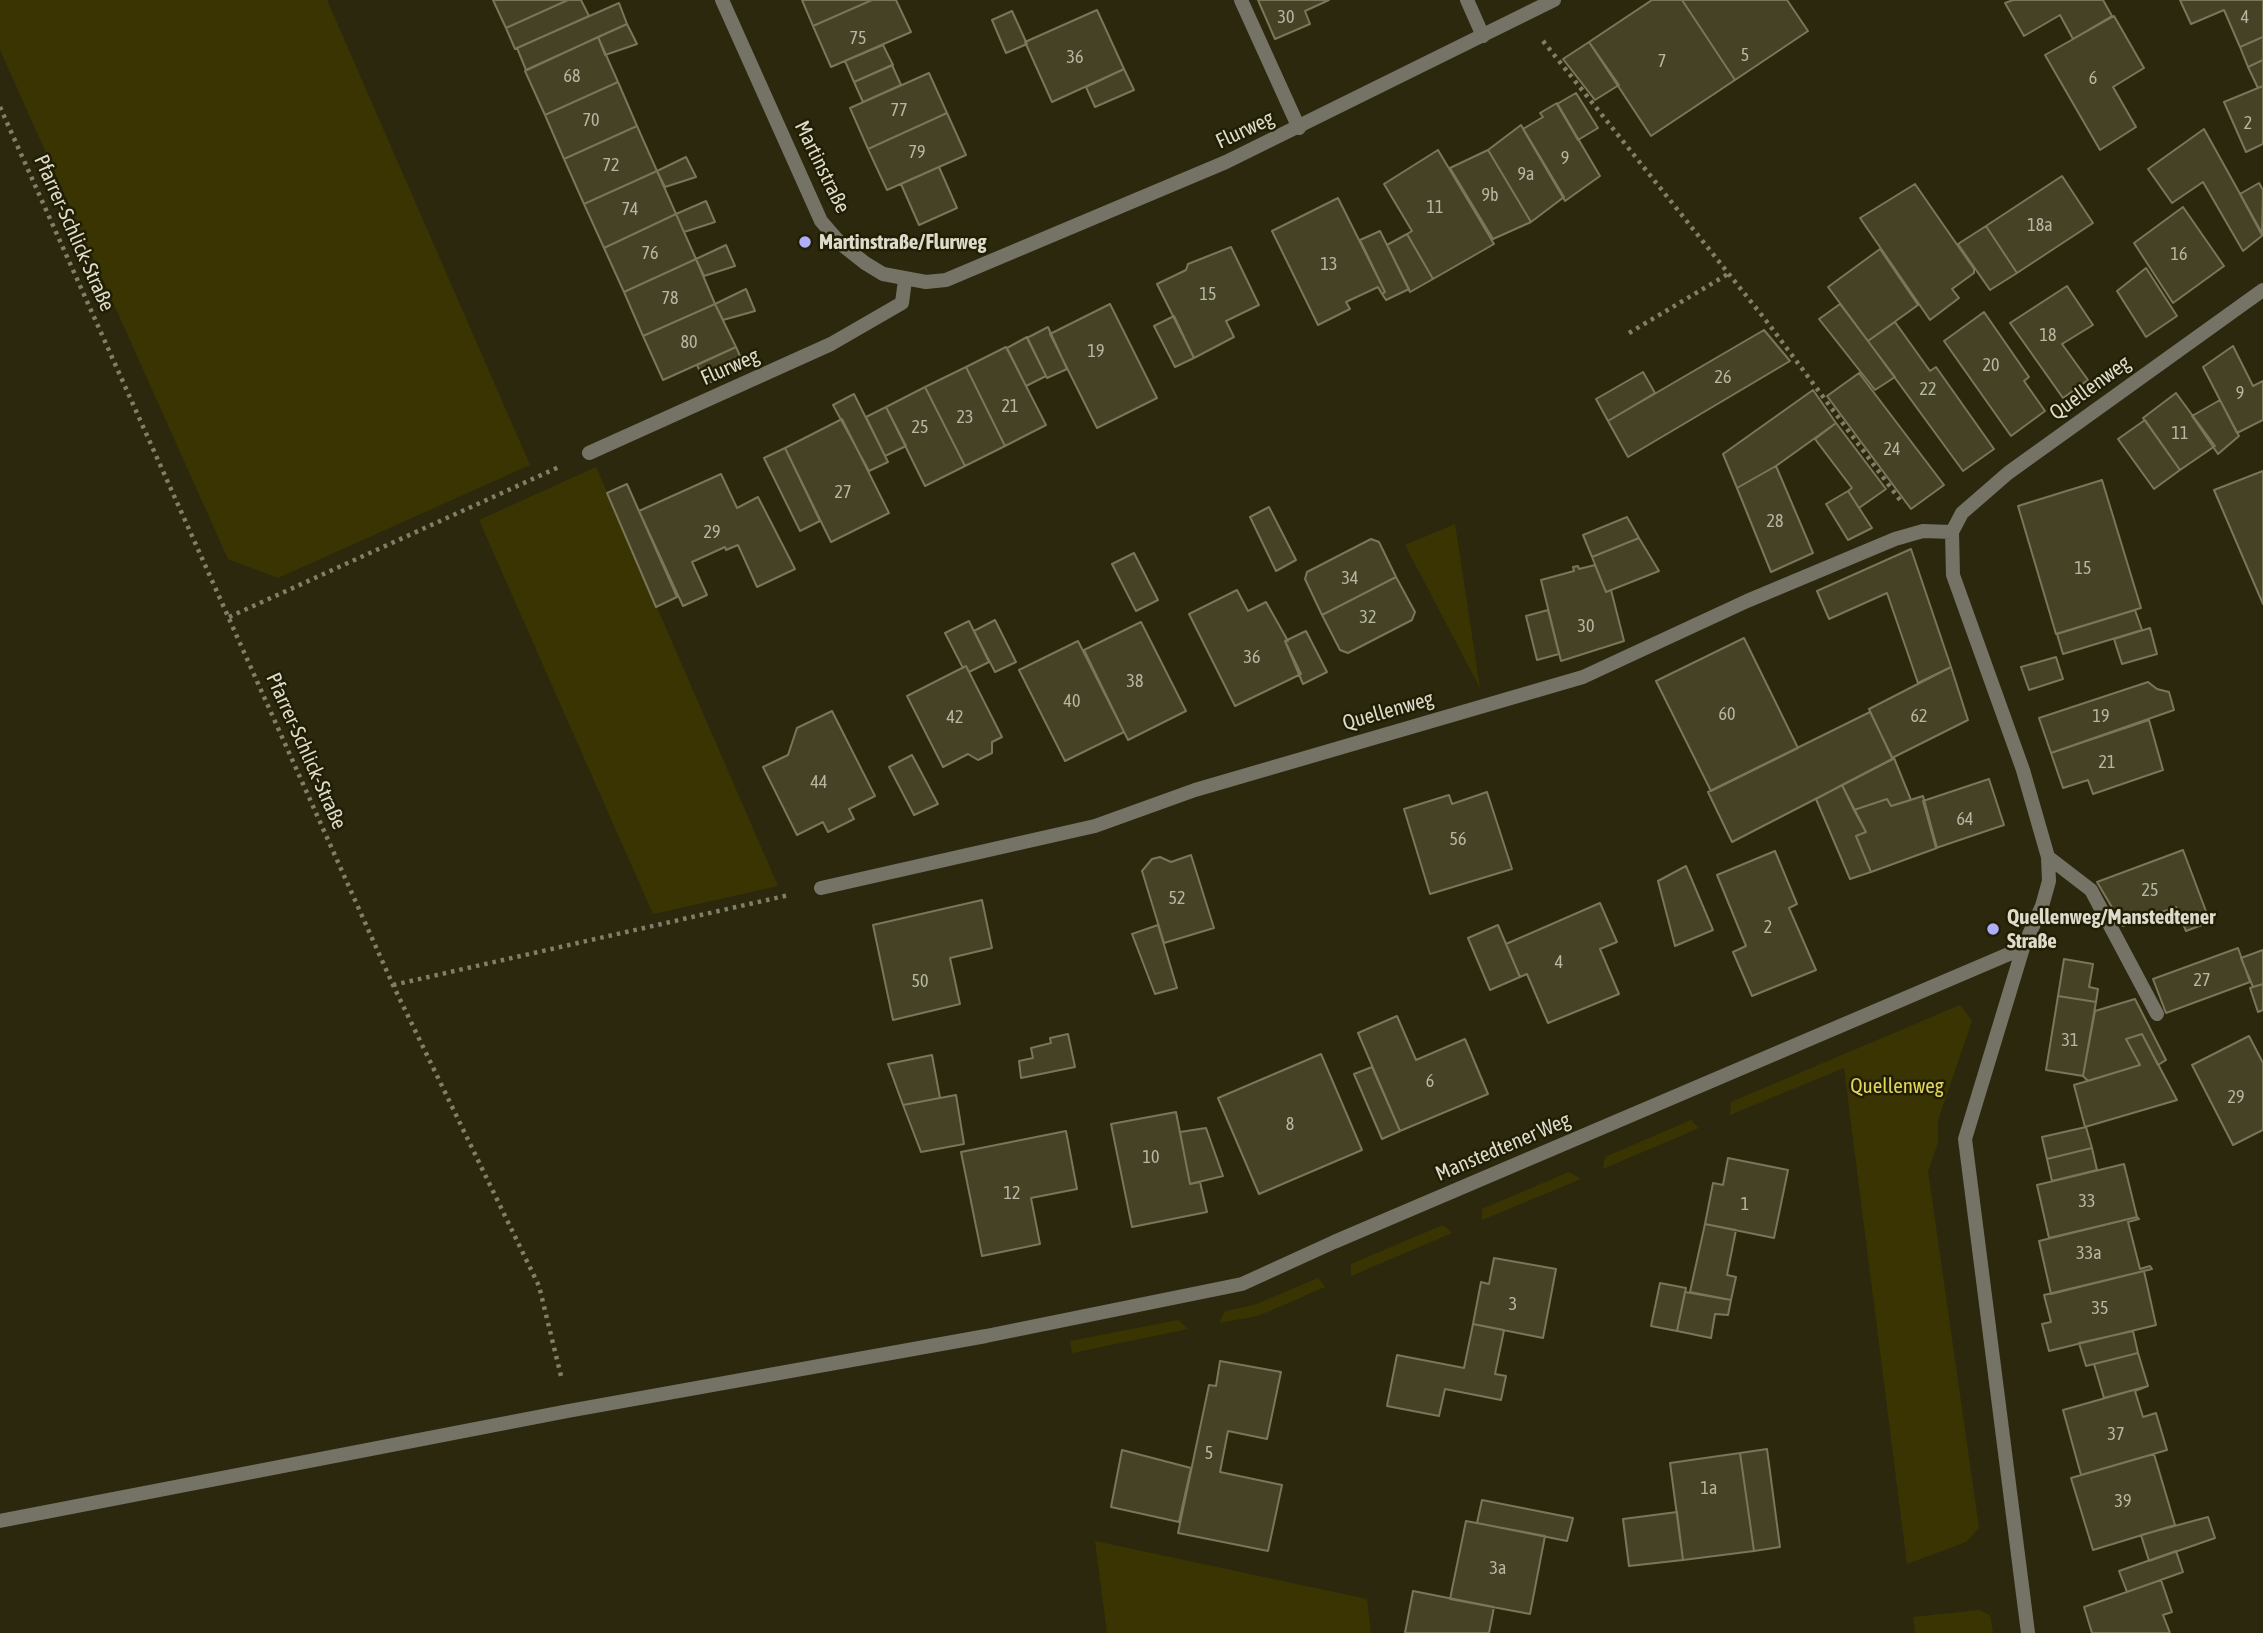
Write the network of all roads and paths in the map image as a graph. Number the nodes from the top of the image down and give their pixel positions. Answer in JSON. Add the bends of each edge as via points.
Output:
{"nodes":[{"id":1,"x":722,"y":0,"type":"edge"},
{"id":2,"x":1241,"y":0,"type":"edge"},
{"id":3,"x":1467,"y":0,"type":"edge"},
{"id":4,"x":1553,"y":0,"type":"edge"},
{"id":5,"x":1523,"y":16,"type":"junction"},
{"id":6,"x":1483,"y":36,"type":"junction"},
{"id":7,"x":0,"y":107,"type":"edge"},
{"id":8,"x":1299,"y":128,"type":"junction"},
{"id":9,"x":1728,"y":274,"type":"junction"},
{"id":10,"x":946,"y":279,"type":"joint"},
{"id":11,"x":905,"y":280,"type":"junction"},
{"id":12,"x":2263,"y":290,"type":"edge"},
{"id":13,"x":1629,"y":333,"type":"dead end"},
{"id":14,"x":589,"y":453,"type":"joint"},
{"id":15,"x":1952,"y":531,"type":"junction"},
{"id":16,"x":229,"y":617,"type":"junction"},
{"id":17,"x":2048,"y":857,"type":"junction"},
{"id":18,"x":821,"y":888,"type":"joint"},
{"id":19,"x":2022,"y":948,"type":"junction"},
{"id":20,"x":393,"y":985,"type":"junction"},
{"id":21,"x":2157,"y":1014,"type":"dead end"},
{"id":22,"x":568,"y":1411,"type":"junction"},
{"id":23,"x":0,"y":1521,"type":"edge"},
{"id":24,"x":2028,"y":1633,"type":"edge"}],
"edges":[{"from":1,"to":11,"type":"street","name":"Martinstraße","via":[[821,221],[865,264]]},
{"from":2,"to":8,"type":"street"},
{"from":3,"to":6,"type":"street"},
{"from":4,"to":5,"type":"street","name":"Flurweg"},
{"from":5,"to":6,"type":"street","name":"Flurweg"},
{"from":5,"to":9,"type":"path"},
{"from":6,"to":8,"type":"street","name":"Flurweg"},
{"from":7,"to":16,"type":"path","name":"Pfarrer-Schlick-Straße"},
{"from":8,"to":10,"type":"street","name":"Flurweg"},
{"from":9,"to":13,"type":"path"},
{"from":9,"to":15,"type":"path","via":[[1909,511]]},
{"from":10,"to":11,"type":"street","name":"Martinstraße"},
{"from":11,"to":14,"type":"street","name":"Flurweg","via":[[902,303],[831,344]]},
{"from":12,"to":15,"type":"street","name":"Quellenweg","via":[[2001,479],[1962,513]]},
{"from":14,"to":16,"type":"path"},
{"from":15,"to":17,"type":"street","via":[[1952,575],[2023,770]]},
{"from":15,"to":18,"type":"street","name":"Quellenweg","via":[[1923,531],[1895,538],[1583,677],[1195,790],[1094,826]]},
{"from":16,"to":20,"type":"path","name":"Pfarrer-Schlick-Straße"},
{"from":17,"to":19,"type":"street","via":[[2049,881],[2042,906]]},
{"from":17,"to":21,"type":"street","via":[[2091,890]]},
{"from":18,"to":20,"type":"path"},
{"from":19,"to":22,"type":"street","name":"Manstedtener Weg","via":[[1242,1284],[986,1336]]},
{"from":19,"to":24,"type":"street","via":[[1965,1139]]},
{"from":20,"to":22,"type":"path","name":"Pfarrer-Schlick-Straße","via":[[539,1286]]},
{"from":22,"to":23,"type":"street","name":"Manstedtener Weg"}]}
